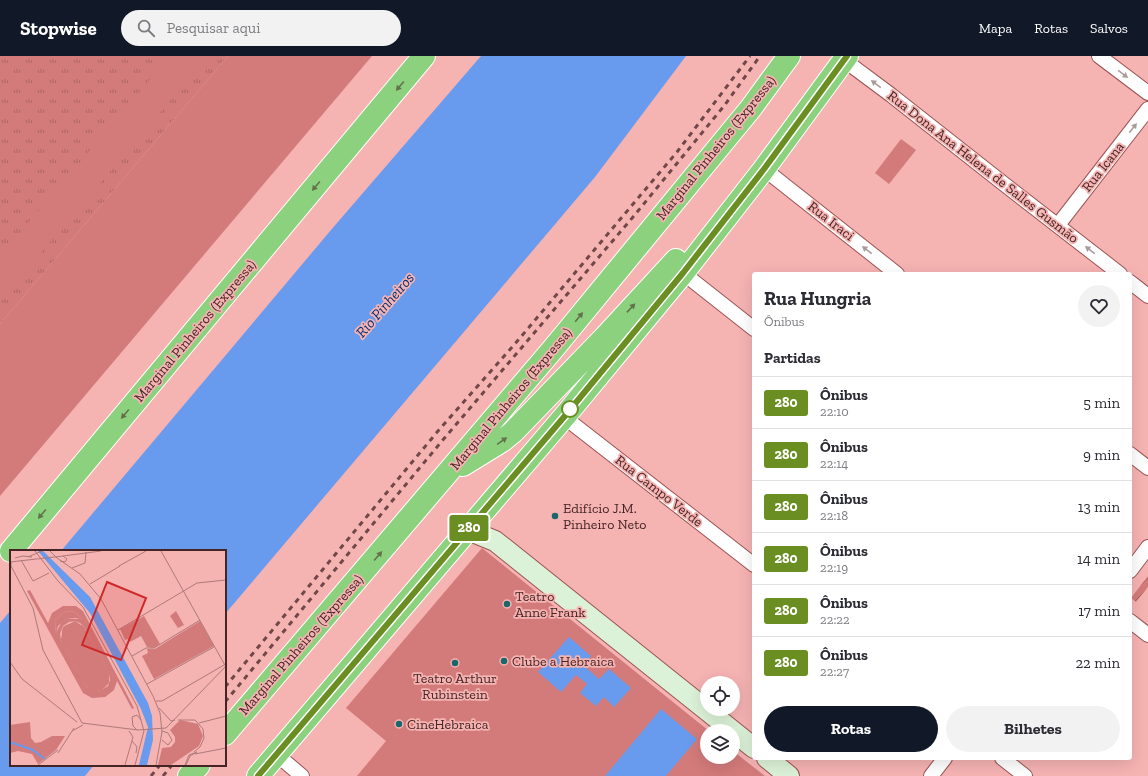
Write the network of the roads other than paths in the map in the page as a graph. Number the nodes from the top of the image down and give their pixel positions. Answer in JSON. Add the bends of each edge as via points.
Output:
{"nodes":[{"id":1,"x":424,"y":56,"type":"edge"},
{"id":2,"x":789,"y":56,"type":"edge"},
{"id":3,"x":1099,"y":56,"type":"edge"},
{"id":4,"x":846,"y":58,"type":"edge"},
{"id":5,"x":1148,"y":93,"type":"edge"},
{"id":6,"x":1148,"y":109,"type":"edge"},
{"id":7,"x":764,"y":169,"type":"junction"},
{"id":8,"x":1058,"y":225,"type":"junction"},
{"id":9,"x":713,"y":234,"type":"junction"},
{"id":10,"x":894,"y":272,"type":"edge"},
{"id":11,"x":1117,"y":272,"type":"edge"},
{"id":12,"x":683,"y":273,"type":"junction"},
{"id":13,"x":1132,"y":284,"type":"edge"},
{"id":14,"x":1148,"y":296,"type":"edge"},
{"id":15,"x":752,"y":327,"type":"edge"},
{"id":16,"x":564,"y":417,"type":"junction"},
{"id":17,"x":1132,"y":456,"type":"edge"},
{"id":18,"x":1148,"y":468,"type":"edge"},
{"id":19,"x":445,"y":477,"type":"junction"},
{"id":20,"x":484,"y":511,"type":"junction"},
{"id":21,"x":468,"y":530,"type":"junction"},
{"id":22,"x":495,"y":541,"type":"junction"},
{"id":23,"x":1148,"y":547,"type":"edge"},
{"id":24,"x":12,"y":550,"type":"edge"},
{"id":25,"x":10,"y":552,"type":"edge"},
{"id":26,"x":752,"y":563,"type":"edge"},
{"id":27,"x":0,"y":564,"type":"edge"},
{"id":28,"x":1132,"y":568,"type":"edge"},
{"id":29,"x":1132,"y":623,"type":"edge"},
{"id":30,"x":1148,"y":635,"type":"edge"},
{"id":31,"x":226,"y":733,"type":"edge"},
{"id":32,"x":752,"y":746,"type":"edge"},
{"id":33,"x":276,"y":754,"type":"junction"},
{"id":34,"x":769,"y":760,"type":"edge"},
{"id":35,"x":943,"y":760,"type":"edge"},
{"id":36,"x":1005,"y":760,"type":"edge"},
{"id":37,"x":198,"y":766,"type":"edge"},
{"id":38,"x":190,"y":776,"type":"edge"},
{"id":39,"x":258,"y":776,"type":"edge"},
{"id":40,"x":302,"y":776,"type":"edge"},
{"id":41,"x":789,"y":776,"type":"edge"},
{"id":42,"x":931,"y":776,"type":"edge"},
{"id":43,"x":1025,"y":776,"type":"edge"}],
"edges":[{"from":1,"to":24,"type":"highway","name":"Marginal Pinheiros (Expressa)","one_way":true},
{"from":19,"to":2,"type":"highway","name":"Marginal Pinheiros (Expressa)","one_way":true,"via":[[741,120]]},
{"from":3,"to":5,"type":"street","one_way":true},
{"from":4,"to":7,"type":"highway"},
{"from":8,"to":4,"type":"street","name":"Rua Dona Ana Helena de Salles Gusmão","one_way":true},
{"from":8,"to":6,"type":"street","name":"Rua Icana","one_way":true},
{"from":7,"to":9,"type":"highway"},
{"from":10,"to":7,"type":"street","name":"Rua Iraci","one_way":true},
{"from":11,"to":8,"type":"street","name":"Rua Dona Ana Helena de Salles Gusmão","one_way":true},
{"from":9,"to":12,"type":"highway"},
{"from":19,"to":9,"type":"highway","one_way":true,"via":[[513,432],[678,258]]},
{"from":12,"to":15,"type":"street"},
{"from":12,"to":16,"type":"highway"},
{"from":13,"to":14,"type":"street"},
{"from":16,"to":20,"type":"highway"},
{"from":16,"to":26,"type":"street","name":"Rua Campo Verde"},
{"from":17,"to":18,"type":"street"},
{"from":31,"to":19,"type":"highway","name":"Marginal Pinheiros (Expressa)","one_way":true},
{"from":20,"to":21,"type":"highway"},
{"from":20,"to":22,"type":"street"},
{"from":21,"to":22,"type":"street"},
{"from":21,"to":33,"type":"highway"},
{"from":22,"to":32,"type":"street"},
{"from":23,"to":28,"type":"street"},
{"from":25,"to":27,"type":"highway","name":"Marginal Pinheiros (Expressa)"},
{"from":29,"to":30,"type":"street"},
{"from":33,"to":39,"type":"highway"},
{"from":33,"to":40,"type":"street"},
{"from":34,"to":41,"type":"street"},
{"from":35,"to":42,"type":"street"},
{"from":36,"to":43,"type":"street"},
{"from":37,"to":38,"type":"highway"}]}
